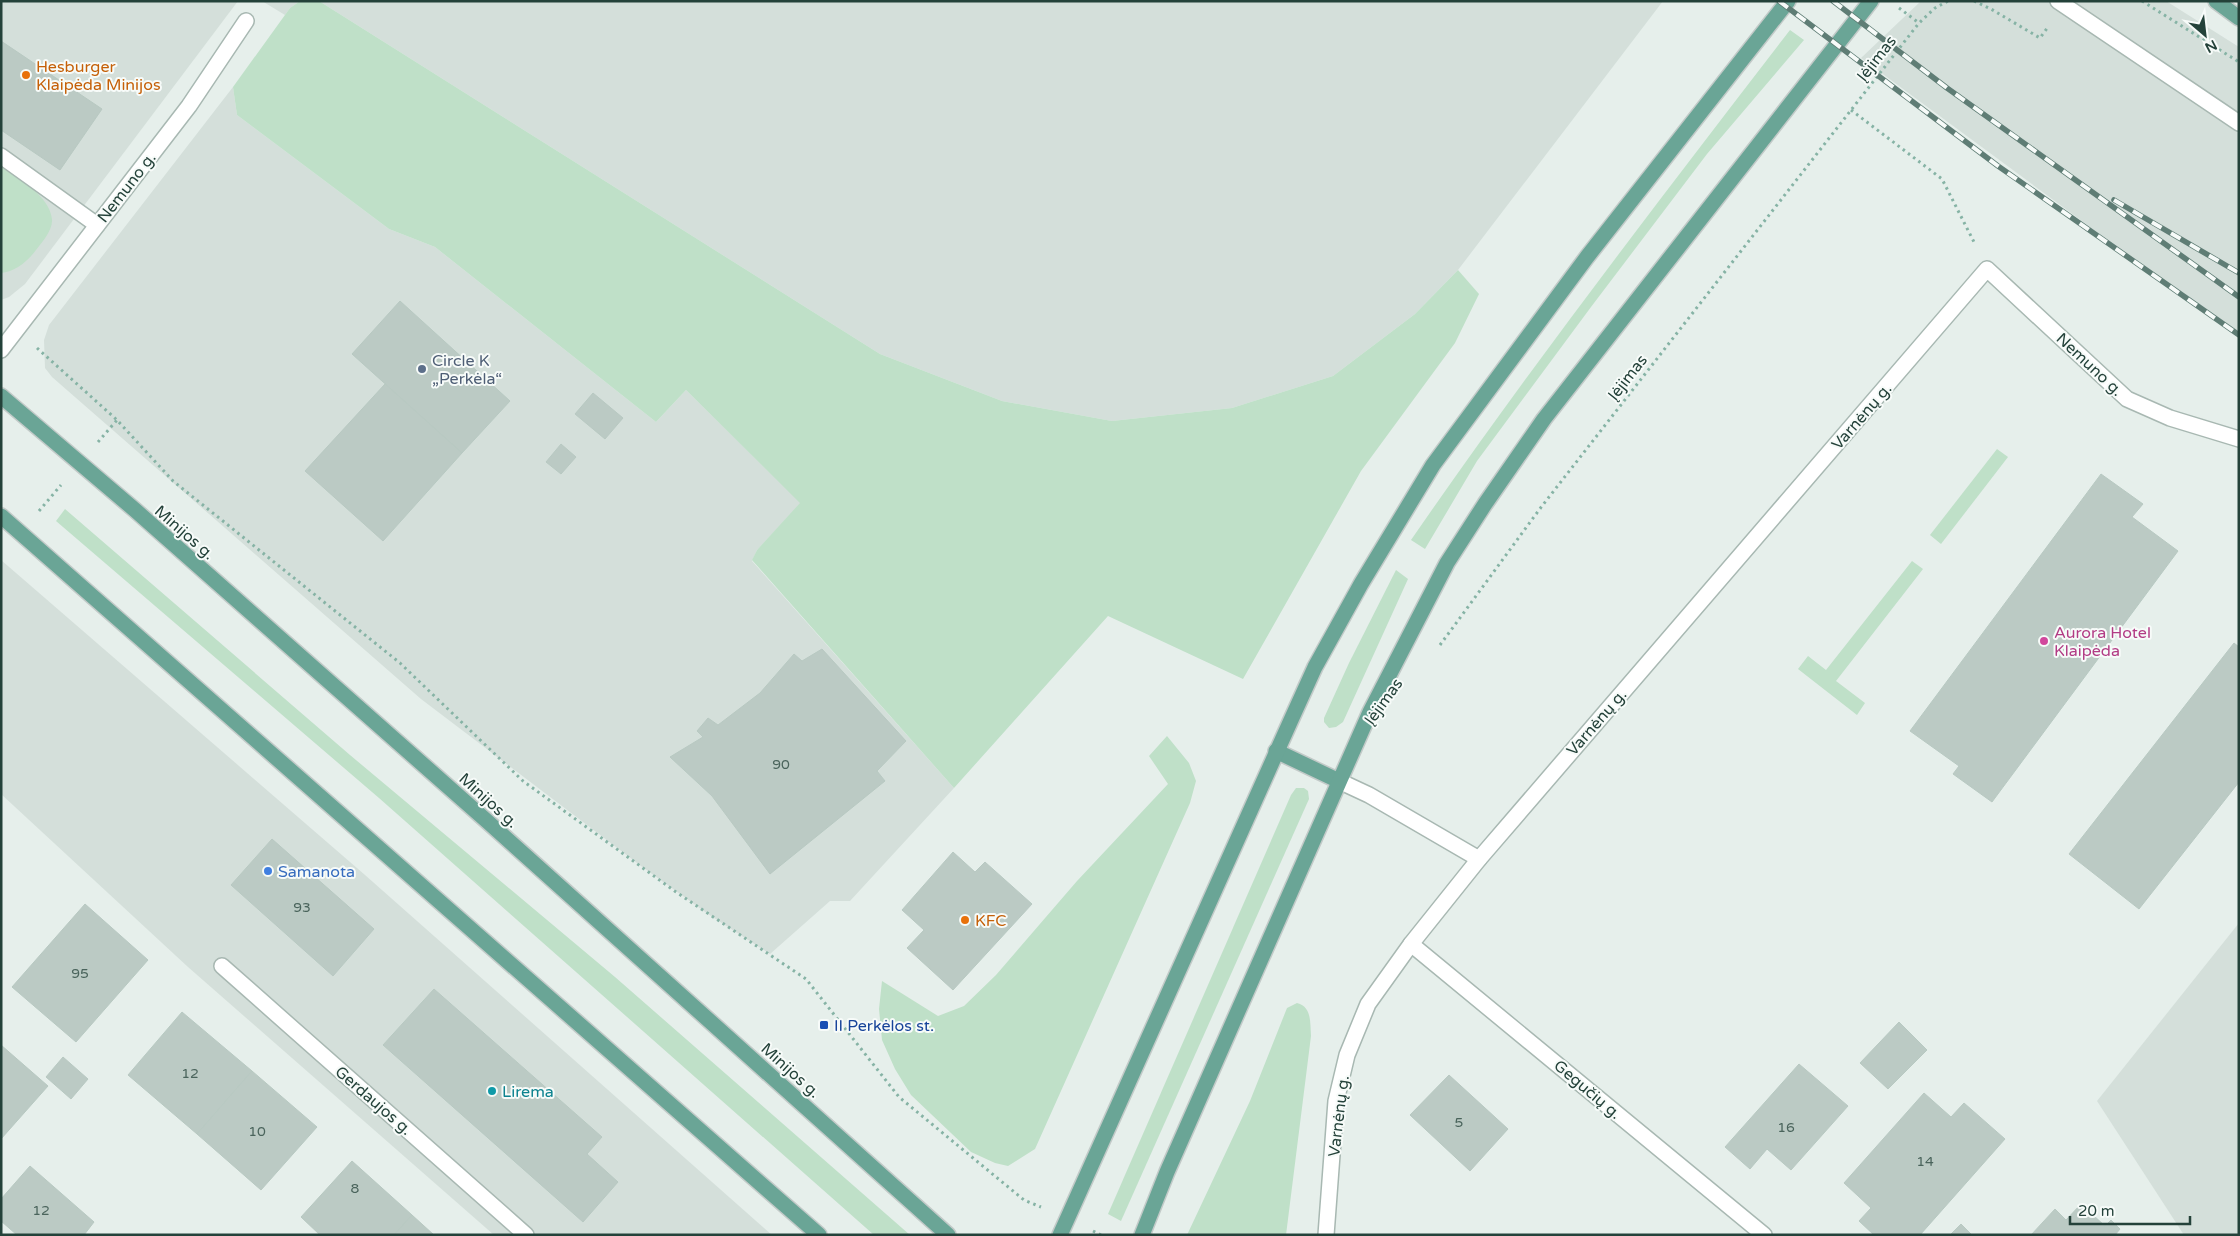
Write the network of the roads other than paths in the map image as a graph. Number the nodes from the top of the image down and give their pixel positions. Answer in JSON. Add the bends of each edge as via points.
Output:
{"nodes":[{"id":1,"x":1788,"y":1,"type":"edge"},
{"id":2,"x":1871,"y":1,"type":"edge"},
{"id":3,"x":2058,"y":1,"type":"edge"},
{"id":4,"x":2216,"y":1,"type":"edge"},
{"id":5,"x":2239,"y":18,"type":"edge"},
{"id":6,"x":246,"y":21,"type":"dead end"},
{"id":7,"x":2239,"y":122,"type":"edge"},
{"id":8,"x":1,"y":156,"type":"edge"},
{"id":9,"x":97,"y":225,"type":"junction"},
{"id":10,"x":1987,"y":269,"type":"joint"},
{"id":11,"x":1,"y":350,"type":"edge"},
{"id":12,"x":1,"y":396,"type":"edge"},
{"id":13,"x":2239,"y":438,"type":"edge"},
{"id":14,"x":1,"y":516,"type":"edge"},
{"id":15,"x":1276,"y":752,"type":"junction"},
{"id":16,"x":1339,"y":781,"type":"junction"},
{"id":17,"x":1479,"y":859,"type":"junction"},
{"id":18,"x":1412,"y":944,"type":"junction"},
{"id":19,"x":222,"y":966,"type":"dead end"},
{"id":20,"x":526,"y":1235,"type":"edge"},
{"id":21,"x":818,"y":1235,"type":"edge"},
{"id":22,"x":948,"y":1235,"type":"edge"},
{"id":23,"x":1060,"y":1235,"type":"edge"},
{"id":24,"x":1142,"y":1235,"type":"edge"},
{"id":25,"x":1326,"y":1235,"type":"edge"},
{"id":26,"x":1764,"y":1235,"type":"edge"}],
"edges":[{"from":1,"to":15,"type":"main road","via":[[1587,256],[1433,465],[1361,584],[1316,667]]},
{"from":2,"to":16,"type":"main road","via":[[1544,420],[1485,504],[1447,563],[1370,712]]},
{"from":3,"to":7,"type":"street"},
{"from":4,"to":5,"type":"main road"},
{"from":6,"to":9,"type":"street","name":"Nemuno g.","via":[[189,106]]},
{"from":8,"to":9,"type":"street"},
{"from":9,"to":11,"type":"street","name":"Nemuno g."},
{"from":10,"to":13,"type":"street","name":"Nemuno g.","via":[[2127,399],[2170,418]]},
{"from":10,"to":17,"type":"street","name":"Varnėnų g."},
{"from":12,"to":22,"type":"main road","name":"Minijos g.","via":[[474,810]]},
{"from":14,"to":21,"type":"main road"},
{"from":15,"to":16,"type":"main road"},
{"from":15,"to":23,"type":"main road"},
{"from":16,"to":17,"type":"street"},
{"from":16,"to":24,"type":"main road"},
{"from":17,"to":18,"type":"street","name":"Varnėnų g."},
{"from":18,"to":25,"type":"street","name":"Varnėnų g.","via":[[1368,1004],[1347,1056],[1336,1101]]},
{"from":18,"to":26,"type":"street","name":"Gegučių g."},
{"from":19,"to":20,"type":"street","name":"Gerdaujos g."}]}
